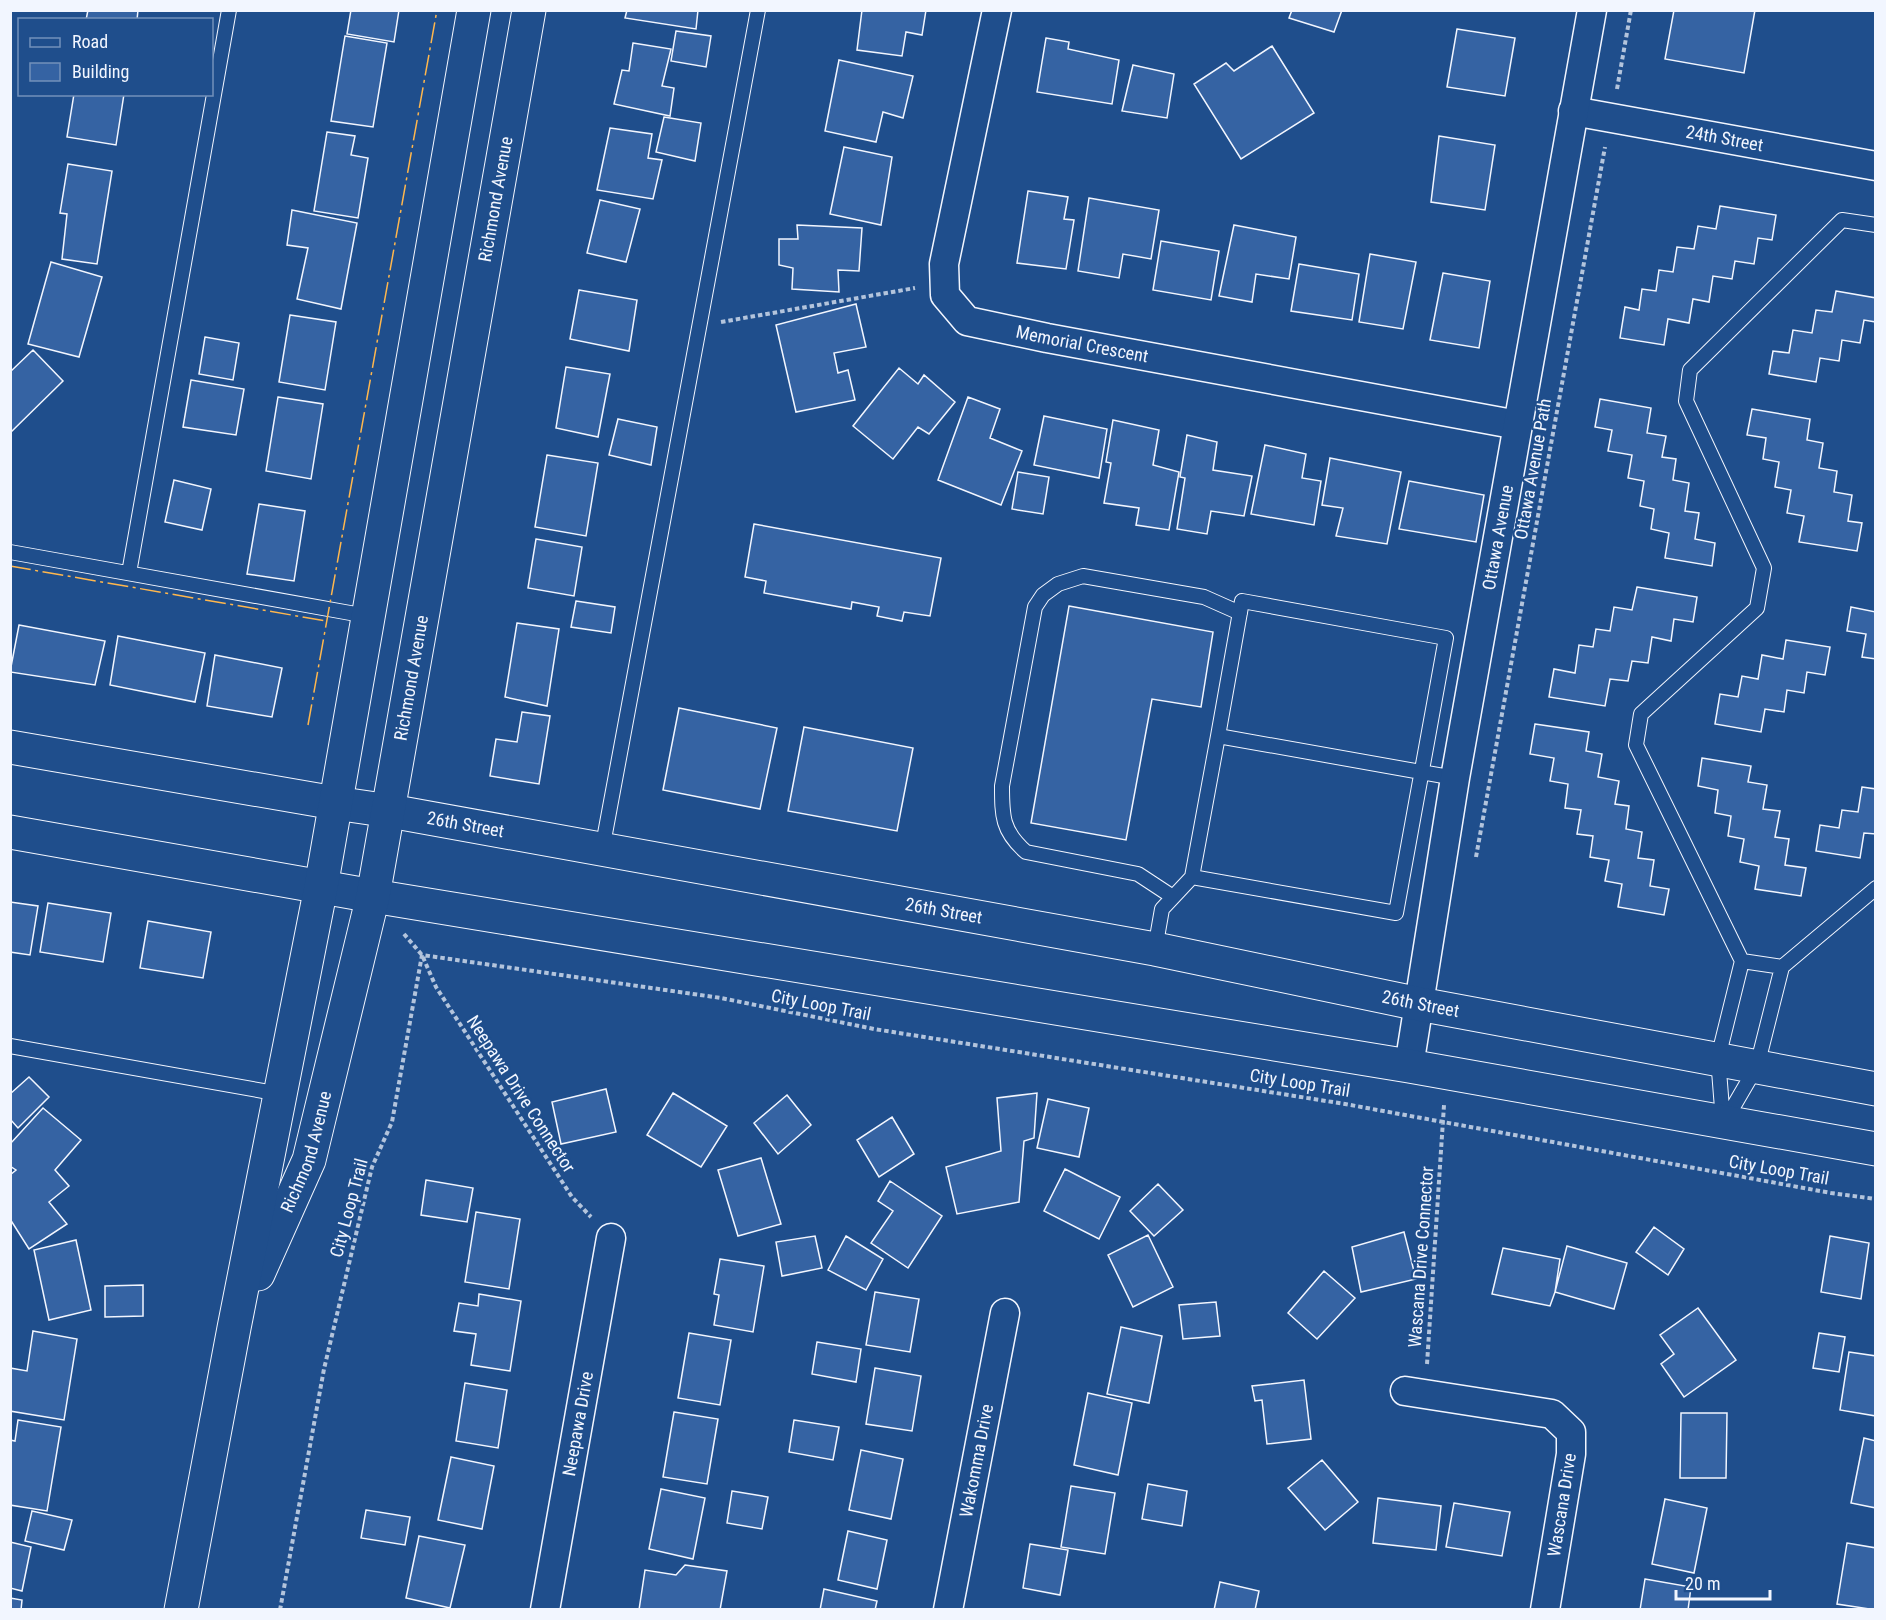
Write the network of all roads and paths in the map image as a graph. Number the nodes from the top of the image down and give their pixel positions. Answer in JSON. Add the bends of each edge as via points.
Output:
{"nodes":[{"id":1,"x":229,"y":10,"type":"edge"},
{"id":2,"x":474,"y":10,"type":"edge"},
{"id":3,"x":529,"y":10,"type":"edge"},
{"id":4,"x":758,"y":10,"type":"edge"},
{"id":5,"x":997,"y":10,"type":"edge"},
{"id":6,"x":1592,"y":10,"type":"edge"},
{"id":7,"x":1631,"y":10,"type":"edge"},
{"id":8,"x":1618,"y":86,"type":"dead end"},
{"id":9,"x":1573,"y":111,"type":"junction"},
{"id":10,"x":1605,"y":147,"type":"dead end"},
{"id":11,"x":1875,"y":166,"type":"edge"},
{"id":12,"x":1875,"y":225,"type":"edge"},
{"id":13,"x":918,"y":287,"type":"dead end"},
{"id":14,"x":700,"y":326,"type":"junction"},
{"id":15,"x":1518,"y":424,"type":"junction"},
{"id":16,"x":10,"y":552,"type":"edge"},
{"id":17,"x":129,"y":573,"type":"junction"},
{"id":18,"x":1240,"y":613,"type":"junction"},
{"id":19,"x":367,"y":616,"type":"junction"},
{"id":20,"x":1218,"y":736,"type":"junction"},
{"id":21,"x":10,"y":747,"type":"edge"},
{"id":22,"x":1422,"y":772,"type":"junction"},
{"id":23,"x":1455,"y":778,"type":"junction"},
{"id":24,"x":335,"y":803,"type":"junction"},
{"id":25,"x":390,"y":811,"type":"junction"},
{"id":26,"x":10,"y":832,"type":"edge"},
{"id":27,"x":602,"y":850,"type":"junction"},
{"id":28,"x":1474,"y":865,"type":"dead end"},
{"id":29,"x":1192,"y":876,"type":"junction"},
{"id":30,"x":321,"y":887,"type":"junction"},
{"id":31,"x":1875,"y":888,"type":"edge"},
{"id":32,"x":373,"y":896,"type":"junction"},
{"id":33,"x":1173,"y":897,"type":"junction"},
{"id":34,"x":1155,"y":949,"type":"junction"},
{"id":35,"x":422,"y":955,"type":"junction"},
{"id":36,"x":1742,"y":961,"type":"junction"},
{"id":37,"x":1782,"y":967,"type":"junction"},
{"id":38,"x":1419,"y":1004,"type":"junction"},
{"id":39,"x":10,"y":1046,"type":"edge"},
{"id":40,"x":1718,"y":1058,"type":"junction"},
{"id":41,"x":1409,"y":1066,"type":"junction"},
{"id":42,"x":1757,"y":1066,"type":"junction"},
{"id":43,"x":1875,"y":1089,"type":"edge"},
{"id":44,"x":280,"y":1094,"type":"junction"},
{"id":45,"x":1444,"y":1122,"type":"junction"},
{"id":46,"x":1724,"y":1123,"type":"junction"},
{"id":47,"x":1875,"y":1149,"type":"edge"},
{"id":48,"x":1875,"y":1199,"type":"edge"},
{"id":49,"x":611,"y":1238,"type":"joint"},
{"id":50,"x":1005,"y":1313,"type":"dead end"},
{"id":51,"x":234,"y":1328,"type":"junction"},
{"id":52,"x":1415,"y":1393,"type":"joint"},
{"id":53,"x":182,"y":1610,"type":"edge"},
{"id":54,"x":280,"y":1610,"type":"edge"},
{"id":55,"x":544,"y":1610,"type":"edge"},
{"id":56,"x":948,"y":1610,"type":"edge"},
{"id":57,"x":1545,"y":1610,"type":"edge"}],
"edges":[{"from":1,"to":17,"type":"lane"},
{"from":2,"to":19,"type":"street","name":"Richmond Avenue"},
{"from":3,"to":25,"type":"street","name":"Richmond Avenue"},
{"from":4,"to":14,"type":"lane"},
{"from":5,"to":15,"type":"street","name":"Memorial Crescent","via":[[944,264],[945,295],[967,321]]},
{"from":6,"to":9,"type":"street","name":"Ottawa Avenue"},
{"from":7,"to":8,"type":"path"},
{"from":9,"to":11,"type":"street","name":"24th Street"},
{"from":9,"to":15,"type":"street","name":"Ottawa Avenue"},
{"from":10,"to":28,"type":"path","name":"Ottawa Avenue Path"},
{"from":12,"to":36,"type":"lane","via":[[1842,220],[1690,370],[1686,400],[1764,568],[1757,608],[1641,714],[1636,745]]},
{"from":13,"to":14,"type":"path"},
{"from":14,"to":27,"type":"lane"},
{"from":15,"to":23,"type":"street","name":"Ottawa Avenue"},
{"from":16,"to":17,"type":"lane"},
{"from":17,"to":19,"type":"lane"},
{"from":18,"to":20,"type":"lane"},
{"from":18,"to":22,"type":"lane","via":[[1242,601],[1446,638]]},
{"from":18,"to":33,"type":"lane","via":[[1204,597],[1083,576],[1058,584],[1035,607],[1002,786],[1002,815],[1013,840],[1026,852],[1138,874]]},
{"from":19,"to":24,"type":"street","name":"Richmond Avenue"},
{"from":20,"to":22,"type":"lane"},
{"from":20,"to":29,"type":"lane"},
{"from":21,"to":24,"type":"street","name":"26th Street"},
{"from":22,"to":23,"type":"lane"},
{"from":22,"to":29,"type":"lane","via":[[1396,913]]},
{"from":23,"to":38,"type":"street","name":"Ottawa Avenue"},
{"from":24,"to":25,"type":"street","name":"26th Street"},
{"from":24,"to":30,"type":"street","name":"Richmond Avenue"},
{"from":25,"to":27,"type":"street","name":"26th Street"},
{"from":25,"to":32,"type":"street","name":"Richmond Avenue"},
{"from":26,"to":30,"type":"street"},
{"from":27,"to":34,"type":"street","name":"26th Street"},
{"from":29,"to":33,"type":"lane"},
{"from":30,"to":32,"type":"street"},
{"from":30,"to":44,"type":"street","name":"Richmond Avenue"},
{"from":31,"to":37,"type":"lane"},
{"from":32,"to":41,"type":"street"},
{"from":32,"to":51,"type":"street","name":"Richmond Avenue","via":[[309,1160]]},
{"from":33,"to":34,"type":"lane","via":[[1162,909]]},
{"from":34,"to":38,"type":"street","name":"26th Street"},
{"from":35,"to":45,"type":"path","name":"City Loop Trail","via":[[721,998],[873,1029]]},
{"from":35,"to":49,"type":"path","name":"Neepawa Drive Connector","via":[[436,987],[572,1197]]},
{"from":35,"to":54,"type":"path","name":"City Loop Trail","via":[[392,1122],[372,1167],[324,1369]]},
{"from":36,"to":37,"type":"lane"},
{"from":36,"to":40,"type":"lane"},
{"from":37,"to":42,"type":"lane"},
{"from":38,"to":40,"type":"street","name":"26th Street"},
{"from":38,"to":41,"type":"street","name":"Ottawa Avenue"},
{"from":39,"to":44,"type":"lane"},
{"from":40,"to":42,"type":"street","name":"26th Street"},
{"from":40,"to":46,"type":"lane"},
{"from":41,"to":46,"type":"street"},
{"from":42,"to":43,"type":"street","name":"26th Street"},
{"from":42,"to":46,"type":"lane"},
{"from":44,"to":51,"type":"street","name":"Richmond Avenue"},
{"from":45,"to":48,"type":"path","name":"City Loop Trail"},
{"from":45,"to":52,"type":"path","name":"Wascana Drive Connector"},
{"from":46,"to":47,"type":"street"},
{"from":49,"to":55,"type":"street","name":"Neepawa Drive"},
{"from":50,"to":56,"type":"street","name":"Wakomma Drive"},
{"from":51,"to":53,"type":"street","name":"Richmond Avenue"},
{"from":52,"to":57,"type":"street","name":"Wascana Drive","via":[[1552,1414],[1571,1432],[1571,1454]]}]}
